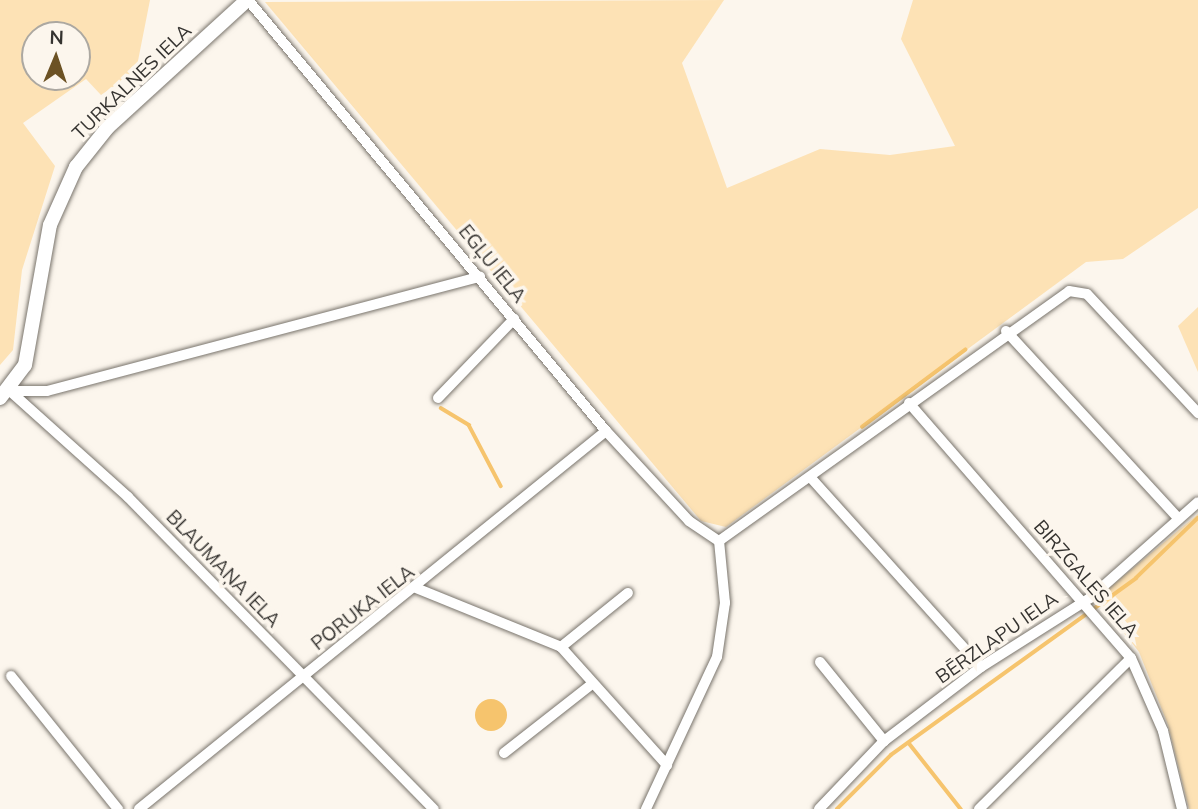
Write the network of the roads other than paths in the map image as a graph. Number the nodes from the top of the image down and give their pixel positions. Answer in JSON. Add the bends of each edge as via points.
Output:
{"nodes":[{"id":1,"x":247,"y":0,"type":"edge"},
{"id":2,"x":480,"y":277,"type":"junction"},
{"id":3,"x":514,"y":319,"type":"junction"},
{"id":4,"x":1006,"y":331,"type":"junction"},
{"id":5,"x":5,"y":394,"type":"edge"},
{"id":6,"x":438,"y":398,"type":"dead end"},
{"id":7,"x":909,"y":403,"type":"junction"},
{"id":8,"x":1198,"y":413,"type":"edge"},
{"id":9,"x":606,"y":431,"type":"junction"},
{"id":10,"x":811,"y":478,"type":"junction"},
{"id":11,"x":1198,"y":502,"type":"edge"},
{"id":12,"x":1179,"y":519,"type":"junction"},
{"id":13,"x":719,"y":541,"type":"junction"},
{"id":14,"x":416,"y":588,"type":"junction"},
{"id":15,"x":628,"y":593,"type":"dead end"},
{"id":16,"x":1084,"y":602,"type":"junction"},
{"id":17,"x":561,"y":647,"type":"junction"},
{"id":18,"x":1131,"y":658,"type":"junction"},
{"id":19,"x":820,"y":662,"type":"dead end"},
{"id":20,"x":981,"y":667,"type":"junction"},
{"id":21,"x":11,"y":676,"type":"dead end"},
{"id":22,"x":302,"y":677,"type":"junction"},
{"id":23,"x":592,"y":684,"type":"junction"},
{"id":24,"x":884,"y":741,"type":"junction"},
{"id":25,"x":504,"y":752,"type":"dead end"},
{"id":26,"x":667,"y":765,"type":"junction"},
{"id":27,"x":118,"y":809,"type":"edge"},
{"id":28,"x":139,"y":809,"type":"edge"},
{"id":29,"x":434,"y":809,"type":"edge"},
{"id":30,"x":646,"y":809,"type":"edge"},
{"id":31,"x":819,"y":809,"type":"edge"},
{"id":32,"x":979,"y":809,"type":"edge"},
{"id":33,"x":1182,"y":809,"type":"edge"}],
"edges":[{"from":1,"to":2,"type":"street","name":"EGĻU IELA"},
{"from":1,"to":5,"type":"main road","name":"TURKALNES IELA","via":[[108,128],[76,167],[50,225],[25,365]]},
{"from":2,"to":3,"type":"street","name":"EGĻU IELA"},
{"from":2,"to":5,"type":"street","via":[[47,391]]},
{"from":3,"to":6,"type":"street"},
{"from":3,"to":9,"type":"street","name":"EGĻU IELA"},
{"from":4,"to":7,"type":"street"},
{"from":4,"to":8,"type":"street","via":[[1077,289]]},
{"from":4,"to":12,"type":"street"},
{"from":5,"to":22,"type":"street","name":"BLAUMAŅA IELA","via":[[119,489]]},
{"from":7,"to":10,"type":"street"},
{"from":7,"to":16,"type":"street","name":"BIRZGALES IELA"},
{"from":9,"to":13,"type":"street","name":"EGĻU IELA","via":[[689,521]]},
{"from":9,"to":14,"type":"street","name":"PORUKA IELA"},
{"from":10,"to":13,"type":"street"},
{"from":10,"to":20,"type":"street"},
{"from":11,"to":12,"type":"street","name":"BĒRZLAPU IELA"},
{"from":12,"to":16,"type":"street","name":"BĒRZLAPU IELA"},
{"from":13,"to":26,"type":"street","via":[[725,603],[717,657]]},
{"from":14,"to":17,"type":"street"},
{"from":14,"to":22,"type":"street","name":"PORUKA IELA"},
{"from":15,"to":17,"type":"street"},
{"from":16,"to":18,"type":"street","name":"BIRZGALES IELA"},
{"from":16,"to":20,"type":"street","name":"BĒRZLAPU IELA"},
{"from":17,"to":23,"type":"street"},
{"from":18,"to":32,"type":"street"},
{"from":18,"to":33,"type":"street","name":"BIRZGALES IELA","via":[[1163,731]]},
{"from":19,"to":24,"type":"street"},
{"from":20,"to":24,"type":"street","name":"BĒRZLAPU IELA"},
{"from":21,"to":27,"type":"street"},
{"from":22,"to":28,"type":"street","name":"PORUKA IELA"},
{"from":22,"to":29,"type":"street","name":"BLAUMAŅA IELA"},
{"from":23,"to":25,"type":"street"},
{"from":23,"to":26,"type":"street"},
{"from":24,"to":31,"type":"street","name":"BĒRZLAPU IELA"},
{"from":26,"to":30,"type":"street"}]}
